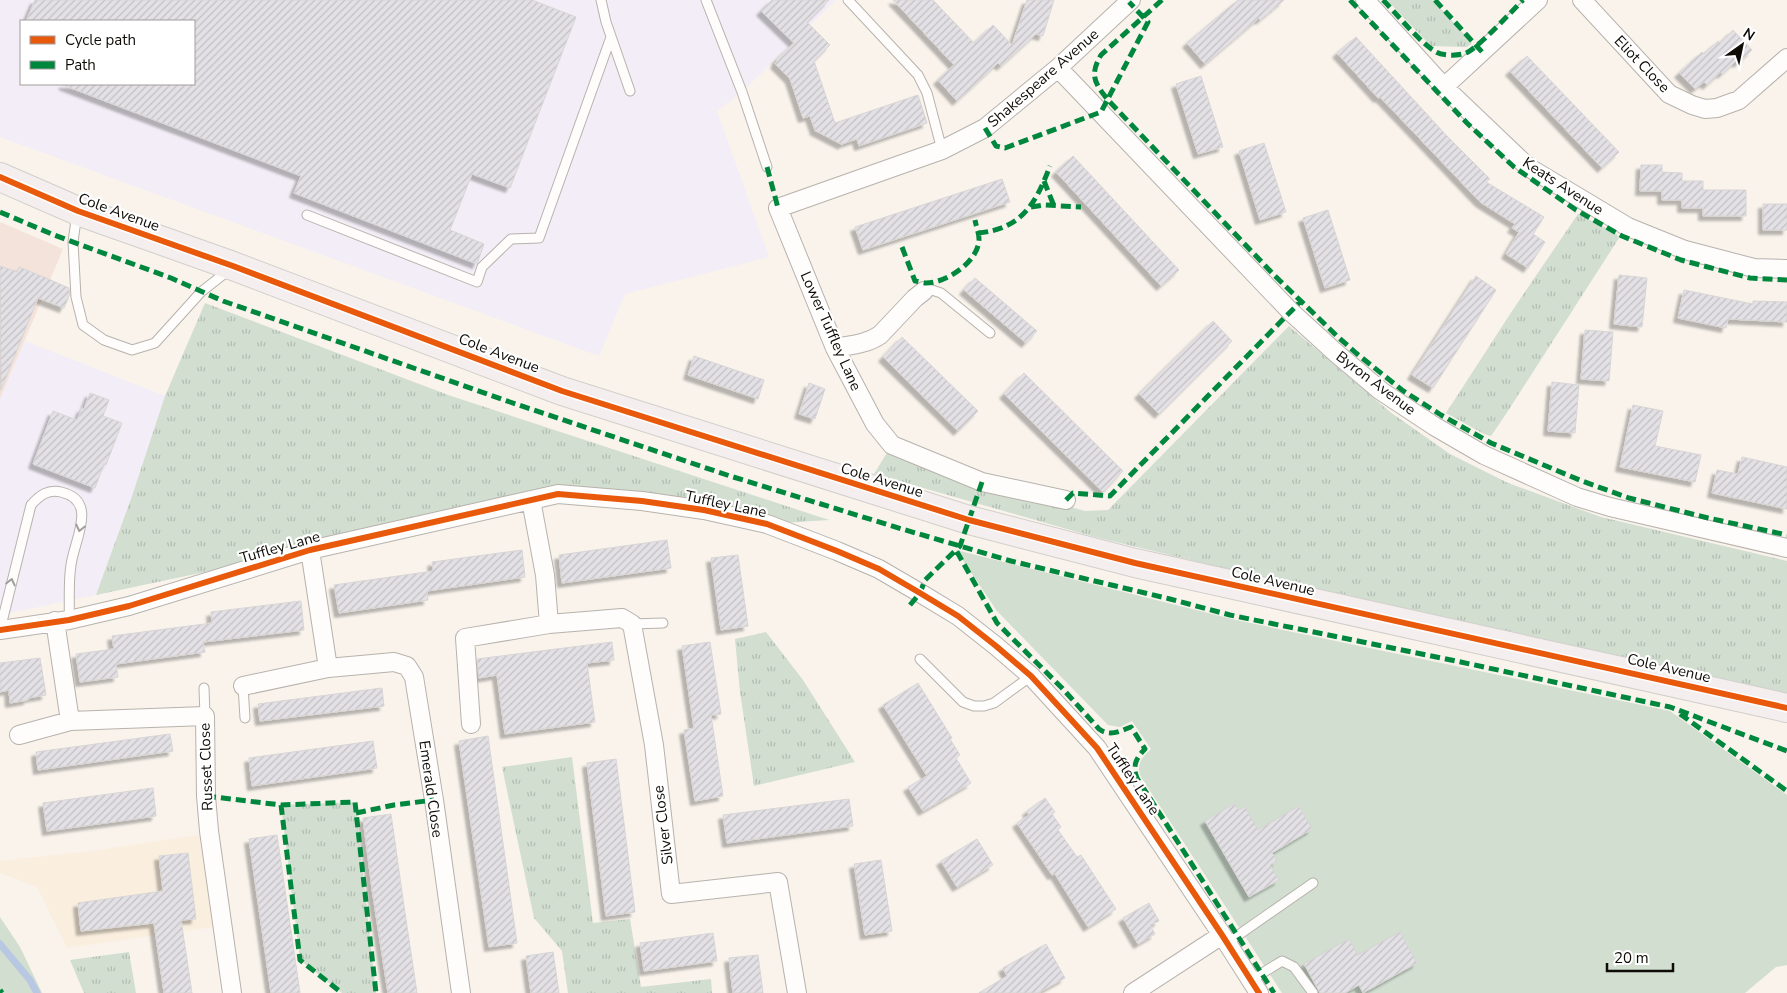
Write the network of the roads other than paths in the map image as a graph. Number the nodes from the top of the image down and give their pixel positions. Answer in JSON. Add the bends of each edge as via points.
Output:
{"nodes":[{"id":1,"x":601,"y":0,"type":"edge"},
{"id":2,"x":706,"y":0,"type":"edge"},
{"id":3,"x":848,"y":0,"type":"edge"},
{"id":4,"x":1364,"y":0,"type":"edge"},
{"id":5,"x":1538,"y":0,"type":"edge"},
{"id":6,"x":1582,"y":0,"type":"edge"},
{"id":7,"x":1129,"y":1,"type":"edge"},
{"id":8,"x":611,"y":37,"type":"junction"},
{"id":9,"x":1787,"y":58,"type":"edge"},
{"id":10,"x":1058,"y":68,"type":"junction"},
{"id":11,"x":1444,"y":87,"type":"junction"},
{"id":12,"x":630,"y":91,"type":"dead end"},
{"id":13,"x":942,"y":150,"type":"junction"},
{"id":14,"x":767,"y":167,"type":"dead end"},
{"id":15,"x":0,"y":177,"type":"edge"},
{"id":16,"x":778,"y":208,"type":"joint"},
{"id":17,"x":78,"y":211,"type":"junction"},
{"id":18,"x":307,"y":215,"type":"dead end"},
{"id":19,"x":233,"y":266,"type":"junction"},
{"id":20,"x":1787,"y":269,"type":"edge"},
{"id":21,"x":924,"y":291,"type":"joint"},
{"id":22,"x":990,"y":333,"type":"dead end"},
{"id":23,"x":835,"y":348,"type":"junction"},
{"id":24,"x":531,"y":500,"type":"junction"},
{"id":25,"x":1066,"y":500,"type":"dead end"},
{"id":26,"x":1787,"y":548,"type":"edge"},
{"id":27,"x":310,"y":550,"type":"junction"},
{"id":28,"x":62,"y":620,"type":"junction"},
{"id":29,"x":663,"y":623,"type":"dead end"},
{"id":30,"x":549,"y":624,"type":"junction"},
{"id":31,"x":632,"y":624,"type":"junction"},
{"id":32,"x":0,"y":630,"type":"edge"},
{"id":33,"x":920,"y":659,"type":"dead end"},
{"id":34,"x":328,"y":668,"type":"junction"},
{"id":35,"x":1031,"y":676,"type":"junction"},
{"id":36,"x":243,"y":686,"type":"joint"},
{"id":37,"x":204,"y":688,"type":"dead end"},
{"id":38,"x":1787,"y":708,"type":"edge"},
{"id":39,"x":205,"y":716,"type":"junction"},
{"id":40,"x":245,"y":718,"type":"dead end"},
{"id":41,"x":70,"y":721,"type":"junction"},
{"id":42,"x":471,"y":724,"type":"dead end"},
{"id":43,"x":19,"y":735,"type":"dead end"},
{"id":44,"x":1313,"y":883,"type":"dead end"},
{"id":45,"x":1225,"y":939,"type":"junction"},
{"id":46,"x":1255,"y":986,"type":"edge"},
{"id":47,"x":232,"y":993,"type":"edge"},
{"id":48,"x":461,"y":993,"type":"edge"},
{"id":49,"x":796,"y":993,"type":"edge"},
{"id":50,"x":1133,"y":993,"type":"edge"},
{"id":51,"x":1312,"y":993,"type":"edge"}],
"edges":[{"from":1,"to":8,"type":"lane"},
{"from":2,"to":14,"type":"lane"},
{"from":3,"to":13,"type":"lane","via":[[918,75],[927,93]]},
{"from":4,"to":11,"type":"street","name":"Keats Avenue"},
{"from":5,"to":11,"type":"street"},
{"from":6,"to":9,"type":"street","name":"Eliot Close","via":[[1669,94],[1705,109],[1739,100]]},
{"from":7,"to":10,"type":"street","name":"Shakespeare Avenue"},
{"from":8,"to":12,"type":"lane"},
{"from":8,"to":18,"type":"lane","via":[[538,238],[511,239],[482,267],[477,282]]},
{"from":10,"to":13,"type":"street","name":"Shakespeare Avenue","via":[[985,128]]},
{"from":10,"to":26,"type":"street","name":"Byron Avenue","via":[[1291,312],[1381,391],[1434,426],[1484,455],[1576,497]]},
{"from":11,"to":20,"type":"street","name":"Keats Avenue","via":[[1528,167],[1628,226],[1685,250],[1754,268]]},
{"from":13,"to":16,"type":"street","name":"Shakespeare Avenue"},
{"from":15,"to":17,"type":"highway","name":"Cole Avenue"},
{"from":16,"to":23,"type":"street","name":"Lower Tuffley Lane"},
{"from":17,"to":19,"type":"highway","name":"Cole Avenue"},
{"from":17,"to":19,"type":"lane","via":[[73,242],[76,297],[83,325],[104,340],[132,350],[155,343],[201,292]]},
{"from":19,"to":38,"type":"highway","name":"Cole Avenue","via":[[562,391],[969,520],[1135,563]]},
{"from":21,"to":22,"type":"lane","via":[[941,293]]},
{"from":21,"to":23,"type":"street","via":[[874,339]]},
{"from":23,"to":25,"type":"street","name":"Lower Tuffley Lane","via":[[875,424],[892,445],[982,482]]},
{"from":24,"to":27,"type":"street","name":"Tuffley Lane"},
{"from":24,"to":30,"type":"street","via":[[545,575]]},
{"from":24,"to":35,"type":"street","name":"Tuffley Lane","via":[[558,494],[642,501],[704,510],[777,528],[879,569],[958,616]]},
{"from":27,"to":28,"type":"street","name":"Tuffley Lane","via":[[129,606]]},
{"from":27,"to":34,"type":"street"},
{"from":28,"to":32,"type":"street","name":"Tuffley Lane"},
{"from":32,"to":28,"type":"lane","one_way":true,"via":[[31,505],[40,495],[59,491],[72,495],[82,509]]},
{"from":28,"to":41,"type":"street"},
{"from":29,"to":31,"type":"lane"},
{"from":30,"to":31,"type":"street","via":[[622,618]]},
{"from":30,"to":42,"type":"street","via":[[465,638]]},
{"from":31,"to":49,"type":"street","name":"Silver Close","via":[[654,745],[672,894],[778,882]]},
{"from":33,"to":35,"type":"lane","via":[[963,702],[974,706],[994,703]]},
{"from":34,"to":36,"type":"street","name":"Emerald Close"},
{"from":34,"to":48,"type":"street","name":"Emerald Close","via":[[394,662],[407,666],[414,677]]},
{"from":35,"to":45,"type":"street","name":"Tuffley Lane","via":[[1097,748]]},
{"from":36,"to":40,"type":"lane","name":"Emerald Close"},
{"from":37,"to":39,"type":"lane"},
{"from":39,"to":41,"type":"street","name":"Russet Close"},
{"from":39,"to":47,"type":"street","name":"Russet Close","via":[[209,831]]},
{"from":41,"to":43,"type":"street","name":"Russet Close"},
{"from":44,"to":45,"type":"lane"},
{"from":45,"to":46,"type":"street","name":"Tuffley Lane"},
{"from":45,"to":50,"type":"street"},
{"from":46,"to":51,"type":"lane","via":[[1282,961],[1294,967]]}]}
